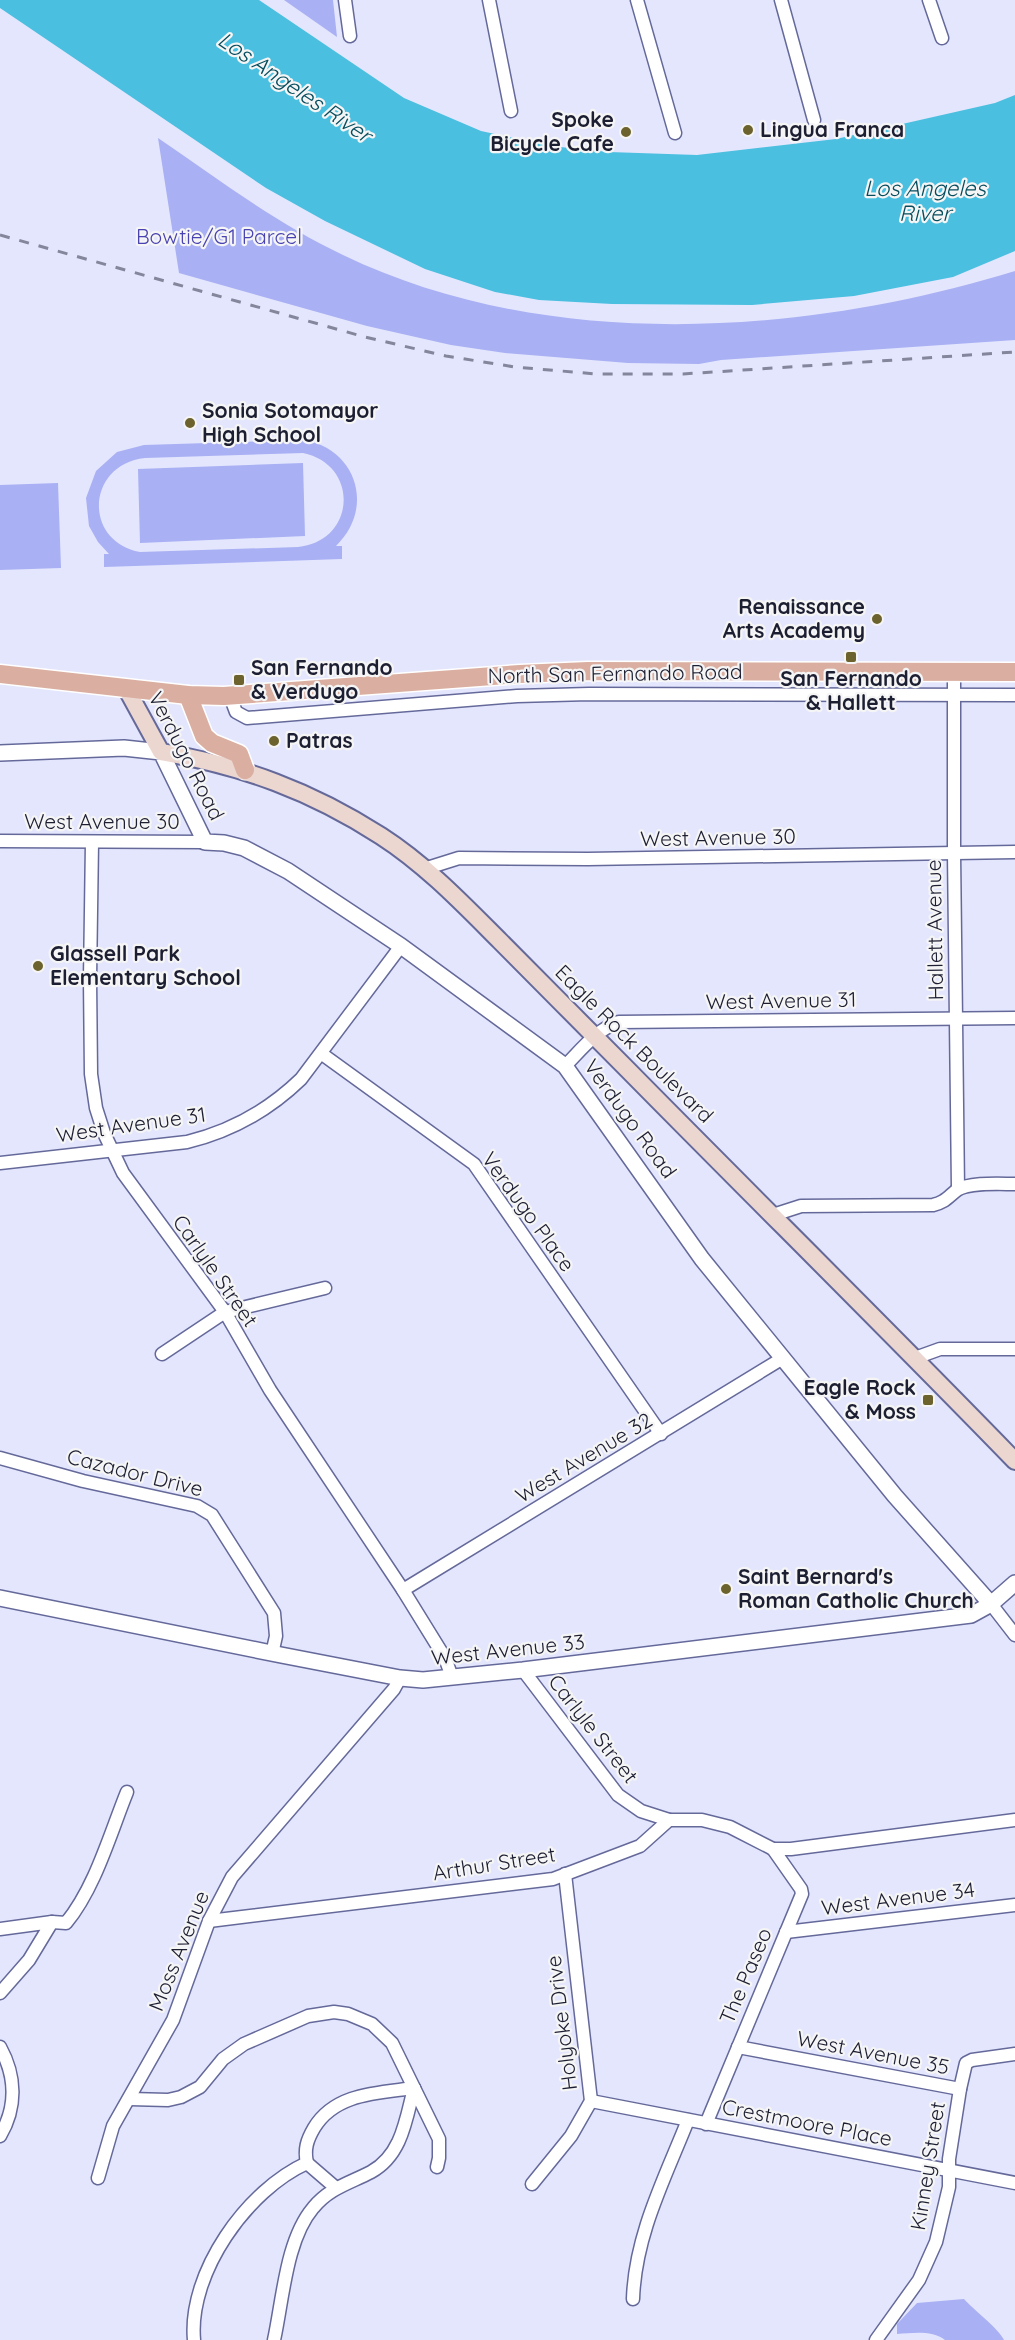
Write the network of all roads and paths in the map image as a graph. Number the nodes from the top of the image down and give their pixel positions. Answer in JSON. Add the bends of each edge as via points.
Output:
{"nodes":[{"id":1,"x":345,"y":0,"type":"edge"},
{"id":2,"x":489,"y":0,"type":"edge"},
{"id":3,"x":637,"y":0,"type":"edge"},
{"id":4,"x":781,"y":0,"type":"edge"},
{"id":5,"x":929,"y":0,"type":"edge"},
{"id":6,"x":350,"y":36,"type":"dead end"},
{"id":7,"x":942,"y":38,"type":"dead end"},
{"id":8,"x":511,"y":111,"type":"dead end"},
{"id":9,"x":814,"y":120,"type":"dead end"},
{"id":10,"x":675,"y":133,"type":"dead end"},
{"id":11,"x":954,"y":670,"type":"junction"},
{"id":12,"x":1015,"y":672,"type":"edge"},
{"id":13,"x":0,"y":674,"type":"edge"},
{"id":14,"x":126,"y":688,"type":"junction"},
{"id":15,"x":953,"y":694,"type":"junction"},
{"id":16,"x":188,"y":695,"type":"junction"},
{"id":17,"x":1015,"y":695,"type":"edge"},
{"id":18,"x":227,"y":696,"type":"junction"},
{"id":19,"x":198,"y":724,"type":"junction"},
{"id":20,"x":161,"y":752,"type":"junction"},
{"id":21,"x":0,"y":753,"type":"edge"},
{"id":22,"x":245,"y":770,"type":"junction"},
{"id":23,"x":0,"y":842,"type":"edge"},
{"id":24,"x":92,"y":842,"type":"junction"},
{"id":25,"x":205,"y":842,"type":"junction"},
{"id":26,"x":1015,"y":852,"type":"edge"},
{"id":27,"x":954,"y":853,"type":"junction"},
{"id":28,"x":424,"y":868,"type":"junction"},
{"id":29,"x":401,"y":946,"type":"junction"},
{"id":30,"x":956,"y":1018,"type":"junction"},
{"id":31,"x":1015,"y":1018,"type":"edge"},
{"id":32,"x":595,"y":1036,"type":"junction"},
{"id":33,"x":322,"y":1054,"type":"junction"},
{"id":34,"x":565,"y":1066,"type":"junction"},
{"id":35,"x":111,"y":1149,"type":"junction"},
{"id":36,"x":0,"y":1163,"type":"edge"},
{"id":37,"x":1015,"y":1184,"type":"edge"},
{"id":38,"x":958,"y":1189,"type":"junction"},
{"id":39,"x":773,"y":1215,"type":"junction"},
{"id":40,"x":325,"y":1288,"type":"dead end"},
{"id":41,"x":225,"y":1311,"type":"junction"},
{"id":42,"x":1015,"y":1349,"type":"edge"},
{"id":43,"x":162,"y":1354,"type":"dead end"},
{"id":44,"x":915,"y":1358,"type":"junction"},
{"id":45,"x":783,"y":1359,"type":"junction"},
{"id":46,"x":661,"y":1434,"type":"junction"},
{"id":47,"x":0,"y":1458,"type":"edge"},
{"id":48,"x":1015,"y":1461,"type":"edge"},
{"id":49,"x":1015,"y":1583,"type":"edge"},
{"id":50,"x":403,"y":1590,"type":"junction"},
{"id":51,"x":0,"y":1598,"type":"edge"},
{"id":52,"x":991,"y":1604,"type":"junction"},
{"id":53,"x":1015,"y":1635,"type":"edge"},
{"id":54,"x":272,"y":1654,"type":"junction"},
{"id":55,"x":523,"y":1670,"type":"junction"},
{"id":56,"x":452,"y":1677,"type":"junction"},
{"id":57,"x":400,"y":1678,"type":"junction"},
{"id":58,"x":127,"y":1792,"type":"dead end"},
{"id":59,"x":669,"y":1820,"type":"junction"},
{"id":60,"x":1015,"y":1820,"type":"edge"},
{"id":61,"x":773,"y":1849,"type":"junction"},
{"id":62,"x":565,"y":1874,"type":"junction"},
{"id":63,"x":1015,"y":1905,"type":"edge"},
{"id":64,"x":209,"y":1921,"type":"junction"},
{"id":65,"x":52,"y":1922,"type":"junction"},
{"id":66,"x":0,"y":1929,"type":"edge"},
{"id":67,"x":786,"y":1932,"type":"junction"},
{"id":68,"x":0,"y":1994,"type":"edge"},
{"id":69,"x":0,"y":2047,"type":"edge"},
{"id":70,"x":738,"y":2047,"type":"junction"},
{"id":71,"x":1015,"y":2054,"type":"edge"},
{"id":72,"x":414,"y":2088,"type":"junction"},
{"id":73,"x":960,"y":2089,"type":"junction"},
{"id":74,"x":130,"y":2099,"type":"junction"},
{"id":75,"x":591,"y":2101,"type":"junction"},
{"id":76,"x":688,"y":2120,"type":"junction"},
{"id":77,"x":706,"y":2124,"type":"junction"},
{"id":78,"x":0,"y":2136,"type":"edge"},
{"id":79,"x":307,"y":2163,"type":"junction"},
{"id":80,"x":437,"y":2167,"type":"dead end"},
{"id":81,"x":949,"y":2170,"type":"junction"},
{"id":82,"x":98,"y":2178,"type":"dead end"},
{"id":83,"x":1015,"y":2183,"type":"edge"},
{"id":84,"x":532,"y":2184,"type":"dead end"},
{"id":85,"x":336,"y":2188,"type":"junction"},
{"id":86,"x":633,"y":2299,"type":"dead end"},
{"id":87,"x":194,"y":2340,"type":"edge"},
{"id":88,"x":274,"y":2340,"type":"edge"},
{"id":89,"x":876,"y":2340,"type":"edge"}],
"edges":[{"from":1,"to":6,"type":"street"},
{"from":2,"to":8,"type":"street"},
{"from":3,"to":10,"type":"street"},
{"from":4,"to":9,"type":"street"},
{"from":5,"to":7,"type":"street"},
{"from":11,"to":12,"type":"main road","name":"North San Fernando Road"},
{"from":11,"to":15,"type":"street","name":"Hallett Avenue"},
{"from":11,"to":18,"type":"main road","name":"North San Fernando Road","via":[[588,671]]},
{"from":13,"to":14,"type":"main road","name":"North San Fernando Road"},
{"from":14,"to":16,"type":"main road","name":"North San Fernando Road"},
{"from":14,"to":20,"type":"main road","name":"Verdugo Road"},
{"from":15,"to":17,"type":"street","name":"North San Fernando Road"},
{"from":15,"to":18,"type":"street","name":"North San Fernando Road","via":[[517,696],[248,718],[236,712]]},
{"from":15,"to":27,"type":"street","name":"Hallett Avenue"},
{"from":16,"to":18,"type":"main road","name":"North San Fernando Road"},
{"from":16,"to":19,"type":"main road"},
{"from":18,"to":19,"type":"main road"},
{"from":19,"to":22,"type":"main road","via":[[207,740],[239,754]]},
{"from":20,"to":21,"type":"street","via":[[124,748]]},
{"from":20,"to":22,"type":"main road","name":"Eagle Rock Boulevard"},
{"from":20,"to":25,"type":"street","name":"Verdugo Road"},
{"from":22,"to":28,"type":"main road","name":"Eagle Rock Boulevard","via":[[340,811]]},
{"from":23,"to":24,"type":"street","name":"West Avenue 30"},
{"from":24,"to":25,"type":"street","name":"West Avenue 30"},
{"from":24,"to":35,"type":"street","name":"Carlyle Street","via":[[91,1074],[96,1108]]},
{"from":25,"to":29,"type":"street","name":"Verdugo Road","via":[[224,843],[260,855]]},
{"from":26,"to":27,"type":"street","name":"West Avenue 30"},
{"from":27,"to":28,"type":"street","name":"West Avenue 30","via":[[459,858]]},
{"from":27,"to":30,"type":"street","name":"Hallett Avenue"},
{"from":28,"to":32,"type":"main road","name":"Eagle Rock Boulevard"},
{"from":29,"to":33,"type":"street","name":"West Avenue 31"},
{"from":29,"to":34,"type":"street","name":"Verdugo Road"},
{"from":30,"to":31,"type":"street","name":"West Avenue 31"},
{"from":30,"to":32,"type":"street","name":"West Avenue 31","via":[[620,1022]]},
{"from":30,"to":38,"type":"street","name":"Hallett Avenue"},
{"from":32,"to":34,"type":"street","name":"West Avenue 31"},
{"from":32,"to":39,"type":"main road","name":"Eagle Rock Boulevard"},
{"from":33,"to":35,"type":"street","name":"West Avenue 31","via":[[284,1096],[235,1127],[187,1142]]},
{"from":33,"to":46,"type":"street","name":"Verdugo Place","via":[[474,1164]]},
{"from":34,"to":45,"type":"street","name":"Verdugo Road","via":[[702,1259]]},
{"from":35,"to":36,"type":"street","name":"West Avenue 31"},
{"from":35,"to":41,"type":"street","name":"Carlyle Street","via":[[123,1173]]},
{"from":37,"to":38,"type":"street"},
{"from":38,"to":39,"type":"street","via":[[947,1200],[933,1205],[801,1206]]},
{"from":39,"to":44,"type":"main road","name":"Eagle Rock Boulevard"},
{"from":40,"to":41,"type":"street"},
{"from":41,"to":43,"type":"street"},
{"from":41,"to":50,"type":"street","name":"Carlyle Street","via":[[270,1390]]},
{"from":42,"to":44,"type":"street","via":[[940,1349]]},
{"from":44,"to":48,"type":"main road","name":"Eagle Rock Boulevard"},
{"from":45,"to":46,"type":"street","name":"West Avenue 32"},
{"from":45,"to":52,"type":"street","name":"Verdugo Road","via":[[895,1496]]},
{"from":46,"to":50,"type":"street","name":"West Avenue 32"},
{"from":47,"to":54,"type":"street","name":"Cazador Drive","via":[[205,1509],[274,1613],[276,1636]]},
{"from":49,"to":52,"type":"street","name":"West Avenue 33"},
{"from":50,"to":56,"type":"street","name":"Carlyle Street","via":[[445,1658]]},
{"from":51,"to":54,"type":"street","name":"West Avenue 33"},
{"from":52,"to":53,"type":"street","name":"Verdugo Road"},
{"from":52,"to":55,"type":"street","name":"West Avenue 33","via":[[971,1615]]},
{"from":54,"to":57,"type":"street","name":"West Avenue 33"},
{"from":55,"to":56,"type":"street","name":"West Avenue 33"},
{"from":55,"to":59,"type":"street","name":"Carlyle Street","via":[[618,1795],[641,1811]]},
{"from":56,"to":57,"type":"street","name":"West Avenue 33"},
{"from":57,"to":64,"type":"street","name":"Moss Avenue","via":[[232,1877]]},
{"from":58,"to":65,"type":"street","via":[[77,1909],[66,1923]]},
{"from":59,"to":61,"type":"street","via":[[702,1820],[729,1827]]},
{"from":59,"to":62,"type":"street","name":"Arthur Street","via":[[640,1846]]},
{"from":60,"to":61,"type":"street"},
{"from":61,"to":67,"type":"street","name":"The Paseo","via":[[802,1894]]},
{"from":62,"to":64,"type":"street","name":"Arthur Street"},
{"from":62,"to":75,"type":"street","name":"Holyoke Drive"},
{"from":63,"to":67,"type":"street","name":"West Avenue 34"},
{"from":64,"to":74,"type":"street","name":"Moss Avenue","via":[[172,2020]]},
{"from":65,"to":66,"type":"street"},
{"from":65,"to":68,"type":"street","via":[[29,1960]]},
{"from":67,"to":70,"type":"street","name":"The Paseo"},
{"from":69,"to":78,"type":"street","via":[[13,2086],[10,2113]]},
{"from":70,"to":73,"type":"street","name":"West Avenue 35"},
{"from":70,"to":77,"type":"street","name":"The Paseo"},
{"from":71,"to":73,"type":"street","name":"West Avenue 35","via":[[966,2063]]},
{"from":72,"to":74,"type":"street","via":[[396,2049],[383,2032],[361,2018],[334,2012],[308,2016],[244,2044],[223,2060],[200,2087],[181,2097]]},
{"from":72,"to":79,"type":"street","via":[[358,2096],[333,2108],[311,2134],[304,2150]]},
{"from":72,"to":80,"type":"street","via":[[439,2139]]},
{"from":72,"to":85,"type":"street","via":[[401,2138],[390,2157],[370,2173]]},
{"from":73,"to":81,"type":"street","name":"Kinney Street"},
{"from":74,"to":82,"type":"street","name":"Moss Avenue","via":[[114,2127]]},
{"from":75,"to":76,"type":"street","name":"Crestmoore Place"},
{"from":75,"to":84,"type":"street","name":"Holyoke Drive","via":[[558,2154]]},
{"from":76,"to":77,"type":"street","name":"Crestmoore Place"},
{"from":76,"to":86,"type":"street","via":[[643,2235]]},
{"from":77,"to":81,"type":"street","name":"Crestmoore Place"},
{"from":79,"to":85,"type":"street"},
{"from":79,"to":87,"type":"street","via":[[291,2170],[248,2208],[213,2254],[198,2295]]},
{"from":81,"to":83,"type":"street","name":"Crestmoore Place"},
{"from":81,"to":89,"type":"street","name":"Kinney Street","via":[[943,2217],[930,2260]]},
{"from":85,"to":88,"type":"street","via":[[313,2208],[297,2234]]}]}
